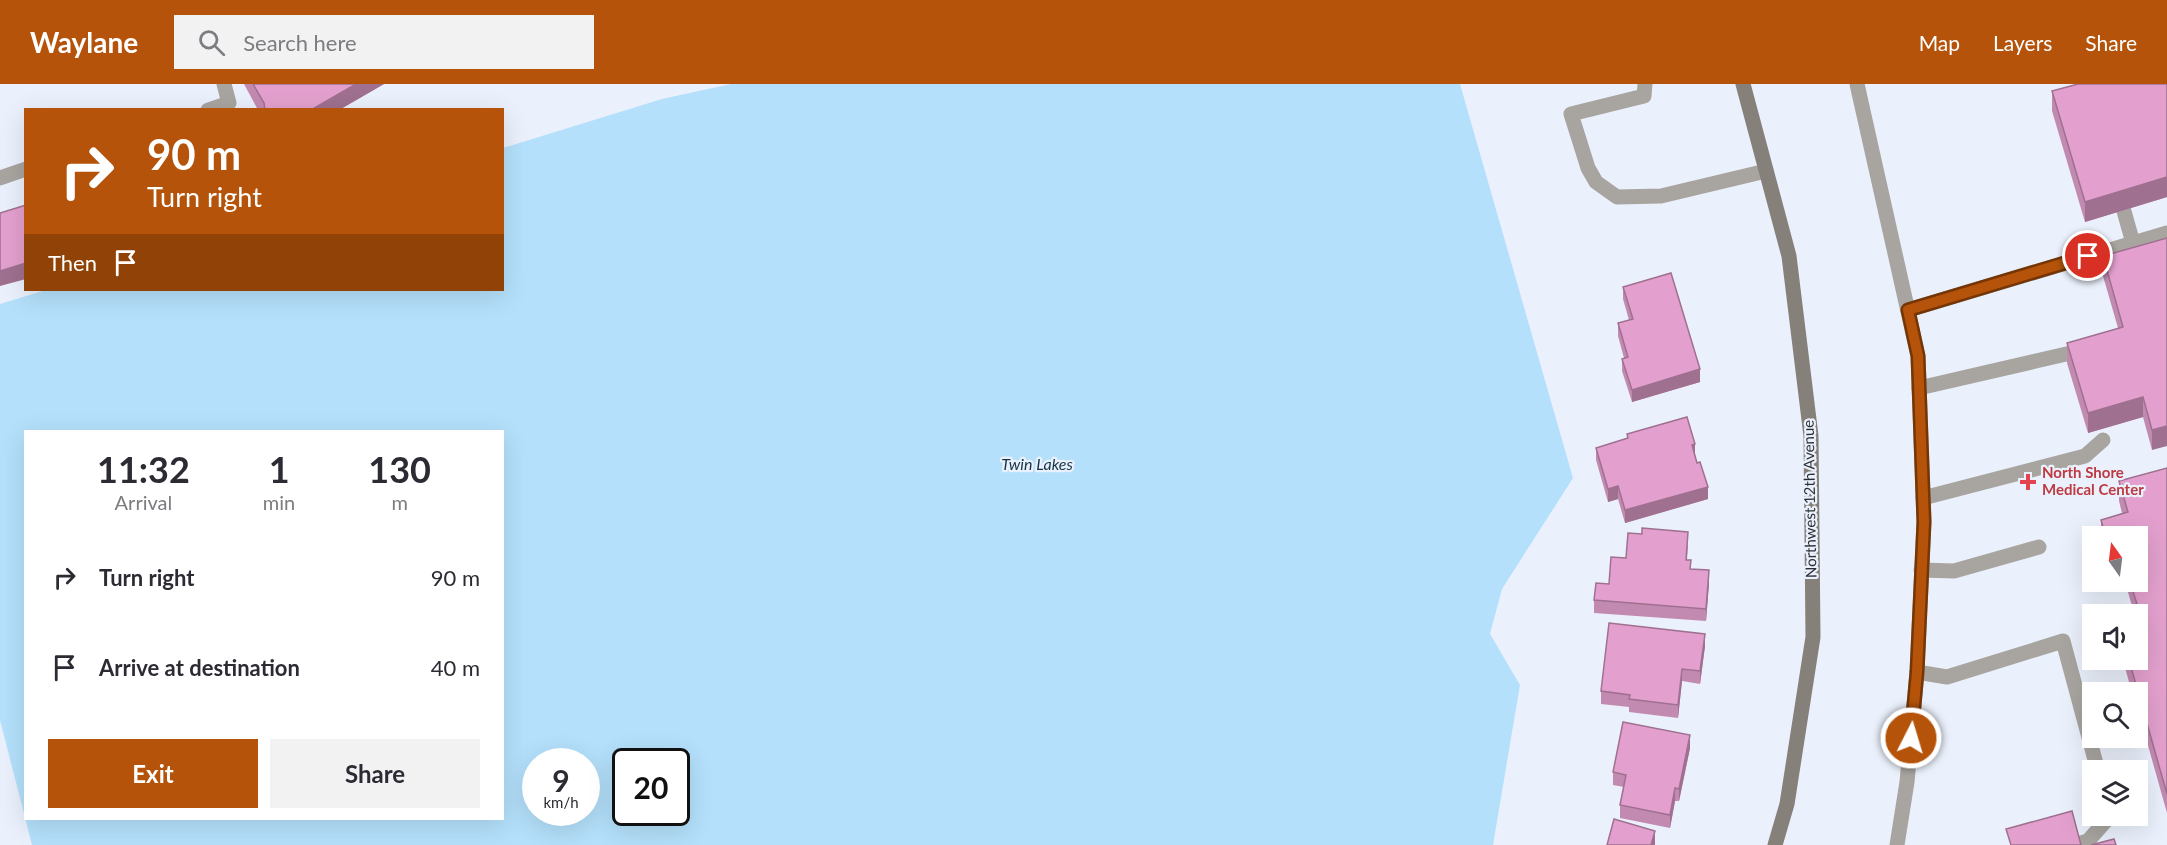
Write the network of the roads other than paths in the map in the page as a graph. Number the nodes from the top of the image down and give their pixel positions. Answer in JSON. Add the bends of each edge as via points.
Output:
{"nodes":[{"id":1,"x":224,"y":84,"type":"edge"},
{"id":2,"x":1645,"y":84,"type":"edge"},
{"id":3,"x":1743,"y":84,"type":"edge"},
{"id":4,"x":1857,"y":84,"type":"edge"},
{"id":5,"x":214,"y":108,"type":"edge"},
{"id":6,"x":24,"y":170,"type":"edge"},
{"id":7,"x":1766,"y":171,"type":"junction"},
{"id":8,"x":2114,"y":177,"type":"edge"},
{"id":9,"x":0,"y":178,"type":"edge"},
{"id":10,"x":2167,"y":232,"type":"edge"},
{"id":11,"x":2133,"y":243,"type":"junction"},
{"id":12,"x":1908,"y":310,"type":"junction"},
{"id":13,"x":2075,"y":352,"type":"edge"},
{"id":14,"x":1919,"y":388,"type":"junction"},
{"id":15,"x":2103,"y":440,"type":"edge"},
{"id":16,"x":1923,"y":498,"type":"junction"},
{"id":17,"x":2039,"y":547,"type":"dead end"},
{"id":18,"x":1921,"y":570,"type":"junction"},
{"id":19,"x":1917,"y":672,"type":"junction"},
{"id":20,"x":2095,"y":760,"type":"edge"},
{"id":21,"x":2101,"y":826,"type":"edge"},
{"id":22,"x":1775,"y":845,"type":"edge"},
{"id":23,"x":1897,"y":845,"type":"edge"},
{"id":24,"x":2073,"y":845,"type":"edge"}],
"edges":[{"from":1,"to":5,"type":"lane","via":[[229,103]]},
{"from":2,"to":7,"type":"lane","via":[[1644,96],[1571,114],[1596,182],[1617,196],[1661,196]]},
{"from":3,"to":7,"type":"street","name":"Northwest 12th Avenue"},
{"from":4,"to":12,"type":"lane"},
{"from":6,"to":9,"type":"lane"},
{"from":7,"to":22,"type":"street","name":"Northwest 12th Avenue","via":[[1789,256],[1811,448],[1813,637],[1787,804]]},
{"from":8,"to":11,"type":"lane"},
{"from":10,"to":11,"type":"lane"},
{"from":11,"to":12,"type":"lane"},
{"from":12,"to":14,"type":"lane","via":[[1918,356]]},
{"from":13,"to":14,"type":"lane"},
{"from":14,"to":16,"type":"lane"},
{"from":15,"to":16,"type":"lane","via":[[2085,456]]},
{"from":16,"to":18,"type":"lane"},
{"from":17,"to":18,"type":"lane","via":[[1954,571]]},
{"from":18,"to":19,"type":"lane"},
{"from":19,"to":20,"type":"lane","via":[[1947,677],[2063,641]]},
{"from":19,"to":23,"type":"lane"},
{"from":21,"to":24,"type":"lane","via":[[2088,841]]}]}
